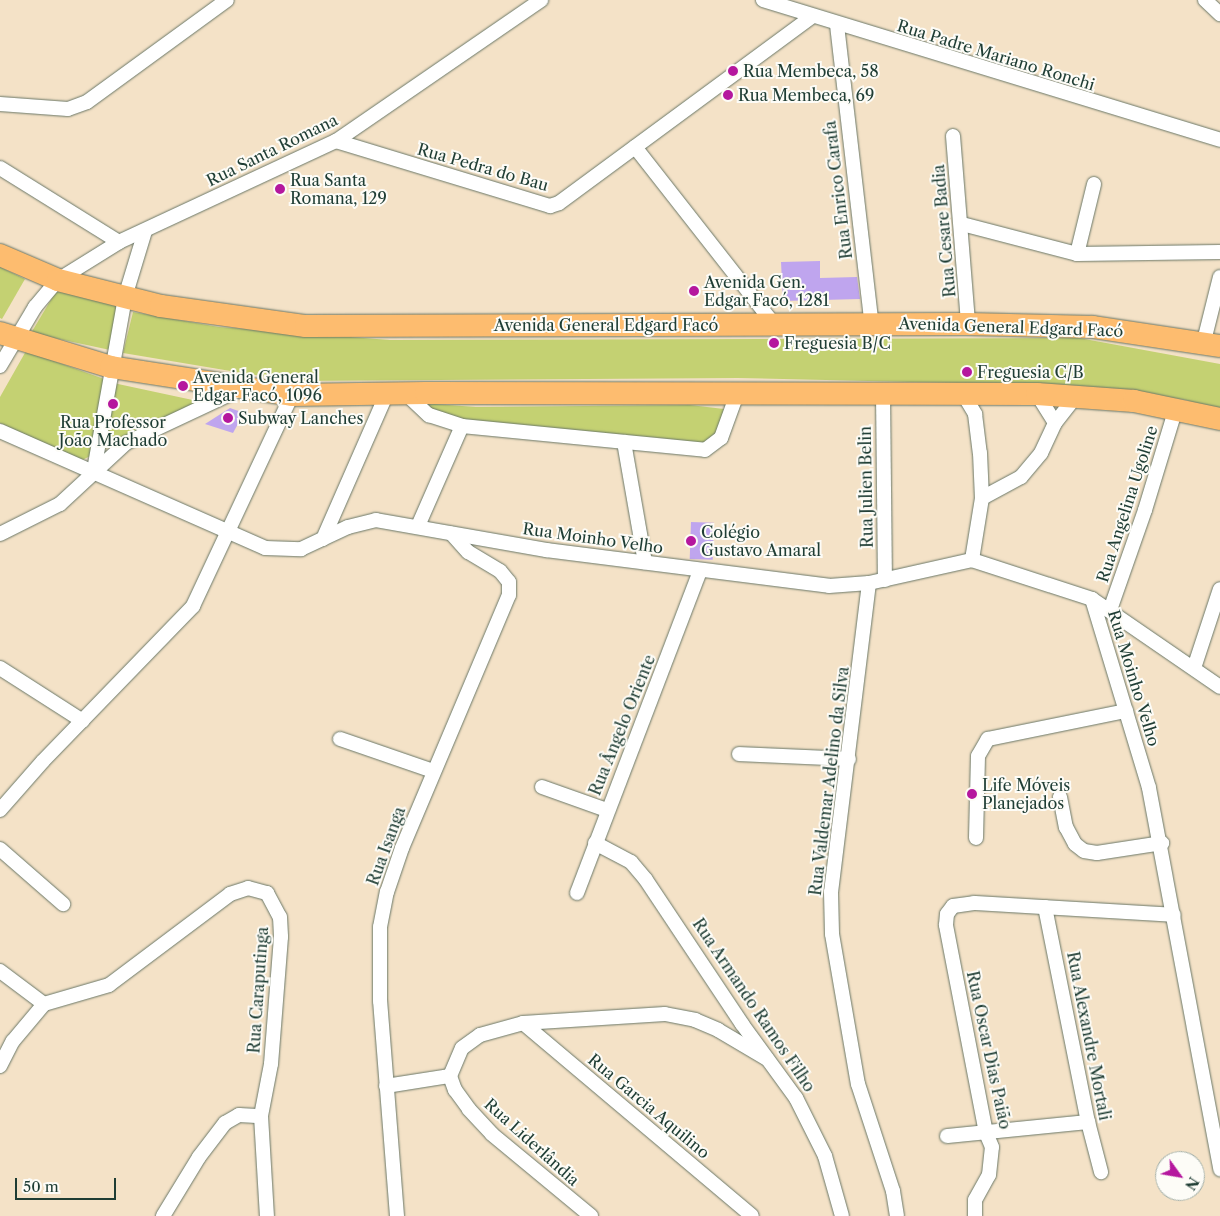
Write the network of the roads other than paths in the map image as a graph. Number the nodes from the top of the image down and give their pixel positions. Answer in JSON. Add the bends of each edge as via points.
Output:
{"nodes":[{"id":1,"x":227,"y":0,"type":"edge"},
{"id":2,"x":541,"y":0,"type":"edge"},
{"id":3,"x":762,"y":0,"type":"edge"},
{"id":4,"x":1205,"y":0,"type":"edge"},
{"id":5,"x":796,"y":5,"type":"edge"},
{"id":6,"x":1220,"y":14,"type":"edge"},
{"id":7,"x":813,"y":16,"type":"junction"},
{"id":8,"x":836,"y":25,"type":"junction"},
{"id":9,"x":0,"y":104,"type":"edge"},
{"id":10,"x":953,"y":136,"type":"dead end"},
{"id":11,"x":1220,"y":140,"type":"edge"},
{"id":12,"x":336,"y":141,"type":"junction"},
{"id":13,"x":635,"y":147,"type":"junction"},
{"id":14,"x":0,"y":168,"type":"edge"},
{"id":15,"x":1094,"y":184,"type":"dead end"},
{"id":16,"x":962,"y":224,"type":"junction"},
{"id":17,"x":145,"y":230,"type":"junction"},
{"id":18,"x":119,"y":242,"type":"junction"},
{"id":19,"x":1220,"y":252,"type":"edge"},
{"id":20,"x":1077,"y":254,"type":"junction"},
{"id":21,"x":0,"y":255,"type":"edge"},
{"id":22,"x":1220,"y":277,"type":"edge"},
{"id":23,"x":58,"y":280,"type":"junction"},
{"id":24,"x":125,"y":297,"type":"junction"},
{"id":25,"x":871,"y":322,"type":"junction"},
{"id":26,"x":773,"y":323,"type":"junction"},
{"id":27,"x":968,"y":324,"type":"junction"},
{"id":28,"x":8,"y":337,"type":"edge"},
{"id":29,"x":1212,"y":343,"type":"edge"},
{"id":30,"x":0,"y":366,"type":"edge"},
{"id":31,"x":111,"y":367,"type":"junction"},
{"id":32,"x":241,"y":389,"type":"junction"},
{"id":33,"x":962,"y":392,"type":"junction"},
{"id":34,"x":396,"y":393,"type":"junction"},
{"id":35,"x":987,"y":393,"type":"junction"},
{"id":36,"x":737,"y":394,"type":"junction"},
{"id":37,"x":883,"y":394,"type":"junction"},
{"id":38,"x":1037,"y":394,"type":"junction"},
{"id":39,"x":292,"y":395,"type":"junction"},
{"id":40,"x":1077,"y":395,"type":"junction"},
{"id":41,"x":1176,"y":408,"type":"junction"},
{"id":42,"x":976,"y":414,"type":"junction"},
{"id":43,"x":1220,"y":419,"type":"edge"},
{"id":44,"x":1055,"y":423,"type":"junction"},
{"id":45,"x":462,"y":426,"type":"junction"},
{"id":46,"x":0,"y":431,"type":"edge"},
{"id":47,"x":624,"y":442,"type":"junction"},
{"id":48,"x":94,"y":470,"type":"junction"},
{"id":49,"x":982,"y":498,"type":"junction"},
{"id":50,"x":418,"y":526,"type":"junction"},
{"id":51,"x":226,"y":532,"type":"junction"},
{"id":52,"x":451,"y":533,"type":"junction"},
{"id":53,"x":0,"y":534,"type":"edge"},
{"id":54,"x":323,"y":540,"type":"junction"},
{"id":55,"x":972,"y":560,"type":"junction"},
{"id":56,"x":645,"y":562,"type":"junction"},
{"id":57,"x":700,"y":571,"type":"junction"},
{"id":58,"x":885,"y":580,"type":"junction"},
{"id":59,"x":869,"y":583,"type":"junction"},
{"id":60,"x":1220,"y":590,"type":"edge"},
{"id":61,"x":1092,"y":599,"type":"junction"},
{"id":62,"x":1110,"y":610,"type":"junction"},
{"id":63,"x":0,"y":668,"type":"edge"},
{"id":64,"x":1194,"y":668,"type":"junction"},
{"id":65,"x":1220,"y":687,"type":"edge"},
{"id":66,"x":1126,"y":711,"type":"junction"},
{"id":67,"x":83,"y":720,"type":"junction"},
{"id":68,"x":340,"y":740,"type":"dead end"},
{"id":69,"x":739,"y":754,"type":"dead end"},
{"id":70,"x":849,"y":759,"type":"junction"},
{"id":71,"x":433,"y":771,"type":"junction"},
{"id":72,"x":542,"y":787,"type":"dead end"},
{"id":73,"x":1060,"y":797,"type":"dead end"},
{"id":74,"x":0,"y":810,"type":"edge"},
{"id":75,"x":607,"y":810,"type":"junction"},
{"id":76,"x":976,"y":838,"type":"dead end"},
{"id":77,"x":595,"y":843,"type":"junction"},
{"id":78,"x":1162,"y":844,"type":"junction"},
{"id":79,"x":0,"y":849,"type":"edge"},
{"id":80,"x":577,"y":893,"type":"dead end"},
{"id":81,"x":64,"y":904,"type":"dead end"},
{"id":82,"x":1045,"y":907,"type":"junction"},
{"id":83,"x":1174,"y":915,"type":"junction"},
{"id":84,"x":0,"y":971,"type":"edge"},
{"id":85,"x":44,"y":1004,"type":"junction"},
{"id":86,"x":523,"y":1023,"type":"junction"},
{"id":87,"x":766,"y":1059,"type":"junction"},
{"id":88,"x":0,"y":1066,"type":"edge"},
{"id":89,"x":450,"y":1076,"type":"junction"},
{"id":90,"x":386,"y":1086,"type":"junction"},
{"id":91,"x":261,"y":1116,"type":"junction"},
{"id":92,"x":1088,"y":1122,"type":"junction"},
{"id":93,"x":986,"y":1133,"type":"junction"},
{"id":94,"x":947,"y":1136,"type":"dead end"},
{"id":95,"x":1220,"y":1169,"type":"edge"},
{"id":96,"x":1101,"y":1172,"type":"dead end"},
{"id":97,"x":163,"y":1216,"type":"edge"},
{"id":98,"x":267,"y":1216,"type":"edge"},
{"id":99,"x":396,"y":1216,"type":"edge"},
{"id":100,"x":591,"y":1216,"type":"edge"},
{"id":101,"x":752,"y":1216,"type":"edge"},
{"id":102,"x":842,"y":1216,"type":"edge"},
{"id":103,"x":897,"y":1216,"type":"edge"},
{"id":104,"x":975,"y":1216,"type":"edge"}],
"edges":[{"from":1,"to":9,"type":"street","via":[[87,102],[68,109]]},
{"from":2,"to":12,"type":"street","name":"Rua Santa Romana"},
{"from":3,"to":5,"type":"street","name":"Rua Padre Mariano Ronchi"},
{"from":4,"to":6,"type":"street"},
{"from":5,"to":7,"type":"street","name":"Rua Padre Mariano Ronchi"},
{"from":7,"to":8,"type":"street","name":"Rua Padre Mariano Ronchi"},
{"from":7,"to":13,"type":"street"},
{"from":8,"to":11,"type":"street","name":"Rua Padre Mariano Ronchi"},
{"from":8,"to":25,"type":"street","name":"Rua Enrico Carafa"},
{"from":10,"to":16,"type":"street","name":"Rua Cesare Badia"},
{"from":12,"to":13,"type":"street","name":"Rua Pedra do Bau","via":[[550,206],[559,203]]},
{"from":12,"to":17,"type":"street","name":"Rua Santa Romana"},
{"from":13,"to":26,"type":"street"},
{"from":14,"to":18,"type":"street"},
{"from":15,"to":20,"type":"street"},
{"from":16,"to":20,"type":"street"},
{"from":16,"to":27,"type":"street","name":"Rua Cesare Badia"},
{"from":17,"to":18,"type":"street","name":"Rua Santa Romana"},
{"from":17,"to":24,"type":"street"},
{"from":18,"to":23,"type":"street","name":"Rua Santa Romana"},
{"from":19,"to":20,"type":"street"},
{"from":21,"to":23,"type":"main road","name":"Avenida General Edgard Facó"},
{"from":22,"to":29,"type":"street"},
{"from":23,"to":24,"type":"main road","name":"Avenida General Edgard Facó"},
{"from":23,"to":28,"type":"street","name":"Rua Santa Romana"},
{"from":24,"to":26,"type":"main road","name":"Avenida General Edgard Facó","via":[[161,306],[306,326]]},
{"from":24,"to":31,"type":"street"},
{"from":25,"to":26,"type":"main road","name":"Avenida General Edgard Facó"},
{"from":25,"to":27,"type":"main road","name":"Avenida General Edgard Facó"},
{"from":27,"to":29,"type":"main road","name":"Avenida General Edgard Facó","via":[[1093,327]]},
{"from":28,"to":30,"type":"street","name":"Rua Santa Romana"},
{"from":28,"to":31,"type":"main road"},
{"from":31,"to":32,"type":"main road"},
{"from":31,"to":48,"type":"street"},
{"from":32,"to":39,"type":"main road"},
{"from":32,"to":48,"type":"street","via":[[144,433],[126,443]]},
{"from":33,"to":35,"type":"main road"},
{"from":33,"to":37,"type":"main road"},
{"from":33,"to":42,"type":"street"},
{"from":34,"to":36,"type":"main road"},
{"from":34,"to":39,"type":"main road"},
{"from":34,"to":45,"type":"street","via":[[429,415]]},
{"from":34,"to":54,"type":"street"},
{"from":35,"to":38,"type":"main road"},
{"from":35,"to":42,"type":"street"},
{"from":36,"to":37,"type":"main road"},
{"from":36,"to":47,"type":"street","via":[[721,438],[705,450]]},
{"from":37,"to":58,"type":"street","name":"Rua Julien Belin"},
{"from":38,"to":40,"type":"main road"},
{"from":38,"to":44,"type":"street"},
{"from":39,"to":51,"type":"street"},
{"from":40,"to":41,"type":"main road"},
{"from":40,"to":44,"type":"street"},
{"from":41,"to":43,"type":"main road"},
{"from":41,"to":62,"type":"street","name":"Rua Angelina Ugoline","via":[[1146,510]]},
{"from":42,"to":49,"type":"street"},
{"from":44,"to":49,"type":"street","via":[[1041,452],[1021,477]]},
{"from":45,"to":47,"type":"street"},
{"from":45,"to":50,"type":"street"},
{"from":46,"to":48,"type":"street","name":"Rua Moinho Velho"},
{"from":47,"to":56,"type":"street"},
{"from":48,"to":51,"type":"street","name":"Rua Moinho Velho"},
{"from":48,"to":53,"type":"street","via":[[60,504]]},
{"from":49,"to":55,"type":"street"},
{"from":50,"to":52,"type":"street","name":"Rua Moinho Velho"},
{"from":50,"to":54,"type":"street","name":"Rua Moinho Velho","via":[[376,520],[348,527]]},
{"from":51,"to":54,"type":"street","name":"Rua Moinho Velho","via":[[265,548],[285,551],[301,549]]},
{"from":51,"to":67,"type":"street","via":[[193,606]]},
{"from":52,"to":56,"type":"street","name":"Rua Moinho Velho","via":[[546,550]]},
{"from":52,"to":71,"type":"street","name":"Rua Isanga","via":[[468,552],[500,571],[509,582],[509,595],[462,714]]},
{"from":55,"to":58,"type":"street","name":"Rua Moinho Velho"},
{"from":55,"to":61,"type":"street","name":"Rua Moinho Velho"},
{"from":56,"to":57,"type":"street","name":"Rua Moinho Velho"},
{"from":57,"to":59,"type":"street","name":"Rua Moinho Velho","via":[[829,586]]},
{"from":57,"to":75,"type":"street","name":"Rua Ângelo Oriente","via":[[657,691]]},
{"from":58,"to":59,"type":"street","name":"Rua Moinho Velho"},
{"from":59,"to":70,"type":"street","name":"Rua Valdemar Adelino da Silva"},
{"from":60,"to":64,"type":"street"},
{"from":61,"to":62,"type":"street"},
{"from":61,"to":66,"type":"street","name":"Rua Moinho Velho"},
{"from":62,"to":64,"type":"street"},
{"from":63,"to":67,"type":"street"},
{"from":64,"to":65,"type":"street"},
{"from":66,"to":76,"type":"street","via":[[988,739],[978,756]]},
{"from":66,"to":78,"type":"street","name":"Rua Moinho Velho"},
{"from":67,"to":74,"type":"street"},
{"from":68,"to":71,"type":"street"},
{"from":69,"to":70,"type":"street"},
{"from":70,"to":103,"type":"street","name":"Rua Valdemar Adelino da Silva","via":[[831,892],[832,934],[858,1084],[893,1192]]},
{"from":71,"to":90,"type":"street","name":"Rua Isanga","via":[[387,892],[380,927]]},
{"from":72,"to":75,"type":"street"},
{"from":73,"to":78,"type":"street","via":[[1066,827],[1075,844],[1084,851],[1097,853]]},
{"from":75,"to":77,"type":"street","name":"Rua Ângelo Oriente"},
{"from":77,"to":80,"type":"street","name":"Rua Ângelo Oriente"},
{"from":77,"to":87,"type":"street","name":"Rua Armando Ramos Filho","via":[[631,862],[646,880]]},
{"from":78,"to":83,"type":"street","name":"Rua Moinho Velho"},
{"from":79,"to":81,"type":"street"},
{"from":82,"to":83,"type":"street"},
{"from":82,"to":92,"type":"street","name":"Rua Alexandre Mortali"},
{"from":82,"to":93,"type":"street","name":"Rua Oscar Dias Paião","via":[[974,904],[953,906],[948,914],[946,925]]},
{"from":83,"to":95,"type":"street","name":"Rua Moinho Velho"},
{"from":84,"to":85,"type":"street"},
{"from":85,"to":88,"type":"street","via":[[13,1041]]},
{"from":85,"to":91,"type":"street","name":"Rua Caraputinga","via":[[108,985],[230,894],[248,888],[267,893],[280,916],[281,965]]},
{"from":86,"to":87,"type":"street","via":[[665,1014],[710,1027]]},
{"from":86,"to":89,"type":"street","via":[[480,1035],[462,1048]]},
{"from":86,"to":101,"type":"street","name":"Rua Garcia Aquilino"},
{"from":87,"to":102,"type":"street","name":"Rua Armando Ramos Filho","via":[[796,1098],[812,1126],[834,1181]]},
{"from":89,"to":90,"type":"street"},
{"from":89,"to":100,"type":"street","name":"Rua Liderlândia","via":[[455,1090],[492,1134]]},
{"from":90,"to":99,"type":"street","name":"Rua Isanga"},
{"from":91,"to":97,"type":"street","via":[[239,1116],[225,1123],[199,1157]]},
{"from":91,"to":98,"type":"street","name":"Rua Caraputinga"},
{"from":92,"to":93,"type":"street"},
{"from":92,"to":96,"type":"street","name":"Rua Alexandre Mortali"},
{"from":93,"to":94,"type":"street"},
{"from":93,"to":104,"type":"street","name":"Rua Oscar Dias Paião","via":[[992,1147],[991,1163],[989,1175],[975,1200]]}]}
